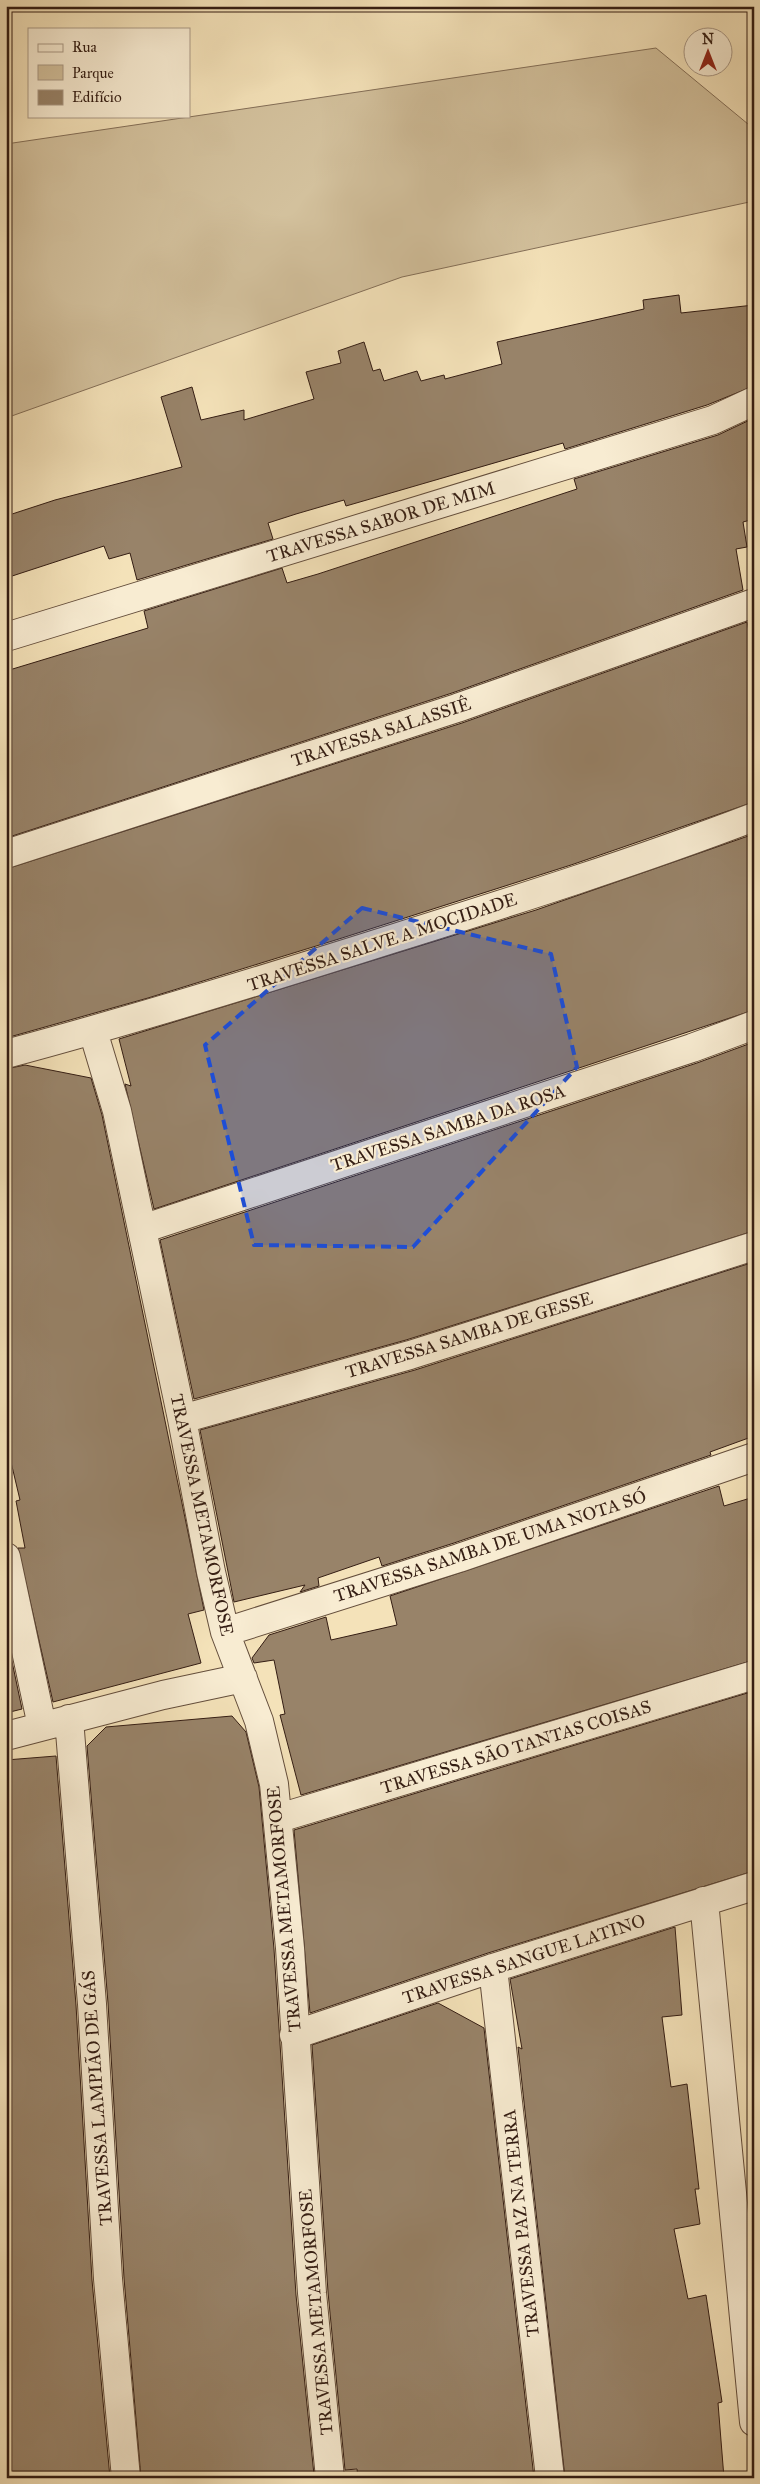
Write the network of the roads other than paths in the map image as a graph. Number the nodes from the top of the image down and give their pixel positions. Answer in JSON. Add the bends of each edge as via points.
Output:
{"nodes":[{"id":1,"x":754,"y":400,"type":"edge"},
{"id":2,"x":754,"y":603,"type":"edge"},
{"id":3,"x":6,"y":636,"type":"edge"},
{"id":4,"x":754,"y":817,"type":"edge"},
{"id":5,"x":6,"y":854,"type":"edge"},
{"id":6,"x":754,"y":1025,"type":"edge"},
{"id":7,"x":93,"y":1031,"type":"junction"},
{"id":8,"x":6,"y":1054,"type":"edge"},
{"id":9,"x":142,"y":1229,"type":"junction"},
{"id":10,"x":754,"y":1246,"type":"edge"},
{"id":11,"x":182,"y":1419,"type":"junction"},
{"id":12,"x":754,"y":1457,"type":"edge"},
{"id":13,"x":6,"y":1557,"type":"edge"},
{"id":14,"x":225,"y":1632,"type":"junction"},
{"id":15,"x":754,"y":1675,"type":"edge"},
{"id":16,"x":242,"y":1678,"type":"junction"},
{"id":17,"x":69,"y":1719,"type":"junction"},
{"id":18,"x":42,"y":1726,"type":"junction"},
{"id":19,"x":6,"y":1736,"type":"edge"},
{"id":20,"x":279,"y":1818,"type":"junction"},
{"id":21,"x":754,"y":1886,"type":"edge"},
{"id":22,"x":704,"y":1901,"type":"junction"},
{"id":23,"x":493,"y":1968,"type":"junction"},
{"id":24,"x":294,"y":2035,"type":"junction"},
{"id":25,"x":754,"y":2422,"type":"edge"},
{"id":26,"x":126,"y":2478,"type":"edge"},
{"id":27,"x":330,"y":2478,"type":"edge"},
{"id":28,"x":550,"y":2478,"type":"edge"}],
"edges":[{"from":1,"to":3,"type":"street","name":"TRAVESSA SABOR DE MIM","via":[[704,423]]},
{"from":2,"to":5,"type":"street","name":"TRAVESSA SALASSIÊ","via":[[457,708]]},
{"from":4,"to":7,"type":"street","name":"TRAVESSA SALVE A MOCIDADE","via":[[495,906]]},
{"from":6,"to":9,"type":"street","name":"TRAVESSA SAMBA DA ROSA"},
{"from":7,"to":8,"type":"street","name":"TRAVESSA SALVE A MOCIDADE"},
{"from":7,"to":9,"type":"street","name":"TRAVESSA METAMORFOSE","via":[[117,1111]]},
{"from":9,"to":11,"type":"street","name":"TRAVESSA METAMORFOSE"},
{"from":10,"to":11,"type":"street","name":"TRAVESSA SAMBA DE GESSE","via":[[410,1355]]},
{"from":11,"to":14,"type":"street","name":"TRAVESSA METAMORFOSE"},
{"from":12,"to":14,"type":"street","name":"TRAVESSA SAMBA DE UMA NOTA SÓ","via":[[459,1558]]},
{"from":13,"to":18,"type":"street"},
{"from":14,"to":16,"type":"street","name":"TRAVESSA METAMORFOSE"},
{"from":15,"to":20,"type":"street","name":"TRAVESSA SÃO TANTAS COISAS"},
{"from":16,"to":17,"type":"street"},
{"from":16,"to":20,"type":"street","name":"TRAVESSA METAMORFOSE","via":[[267,1749]]},
{"from":17,"to":18,"type":"street"},
{"from":17,"to":26,"type":"street","name":"TRAVESSA LAMPIÃO DE GÁS","via":[[92,2004],[108,2279]]},
{"from":18,"to":19,"type":"street"},
{"from":20,"to":24,"type":"street","name":"TRAVESSA METAMORFOSE"},
{"from":21,"to":22,"type":"street","name":"TRAVESSA SANGUE LATINO"},
{"from":22,"to":23,"type":"street","name":"TRAVESSA SANGUE LATINO"},
{"from":22,"to":25,"type":"street"},
{"from":23,"to":24,"type":"street","name":"TRAVESSA SANGUE LATINO"},
{"from":23,"to":28,"type":"street","name":"TRAVESSA PAZ NA TERRA"},
{"from":24,"to":27,"type":"street","name":"TRAVESSA METAMORFOSE","via":[[312,2293]]}]}
